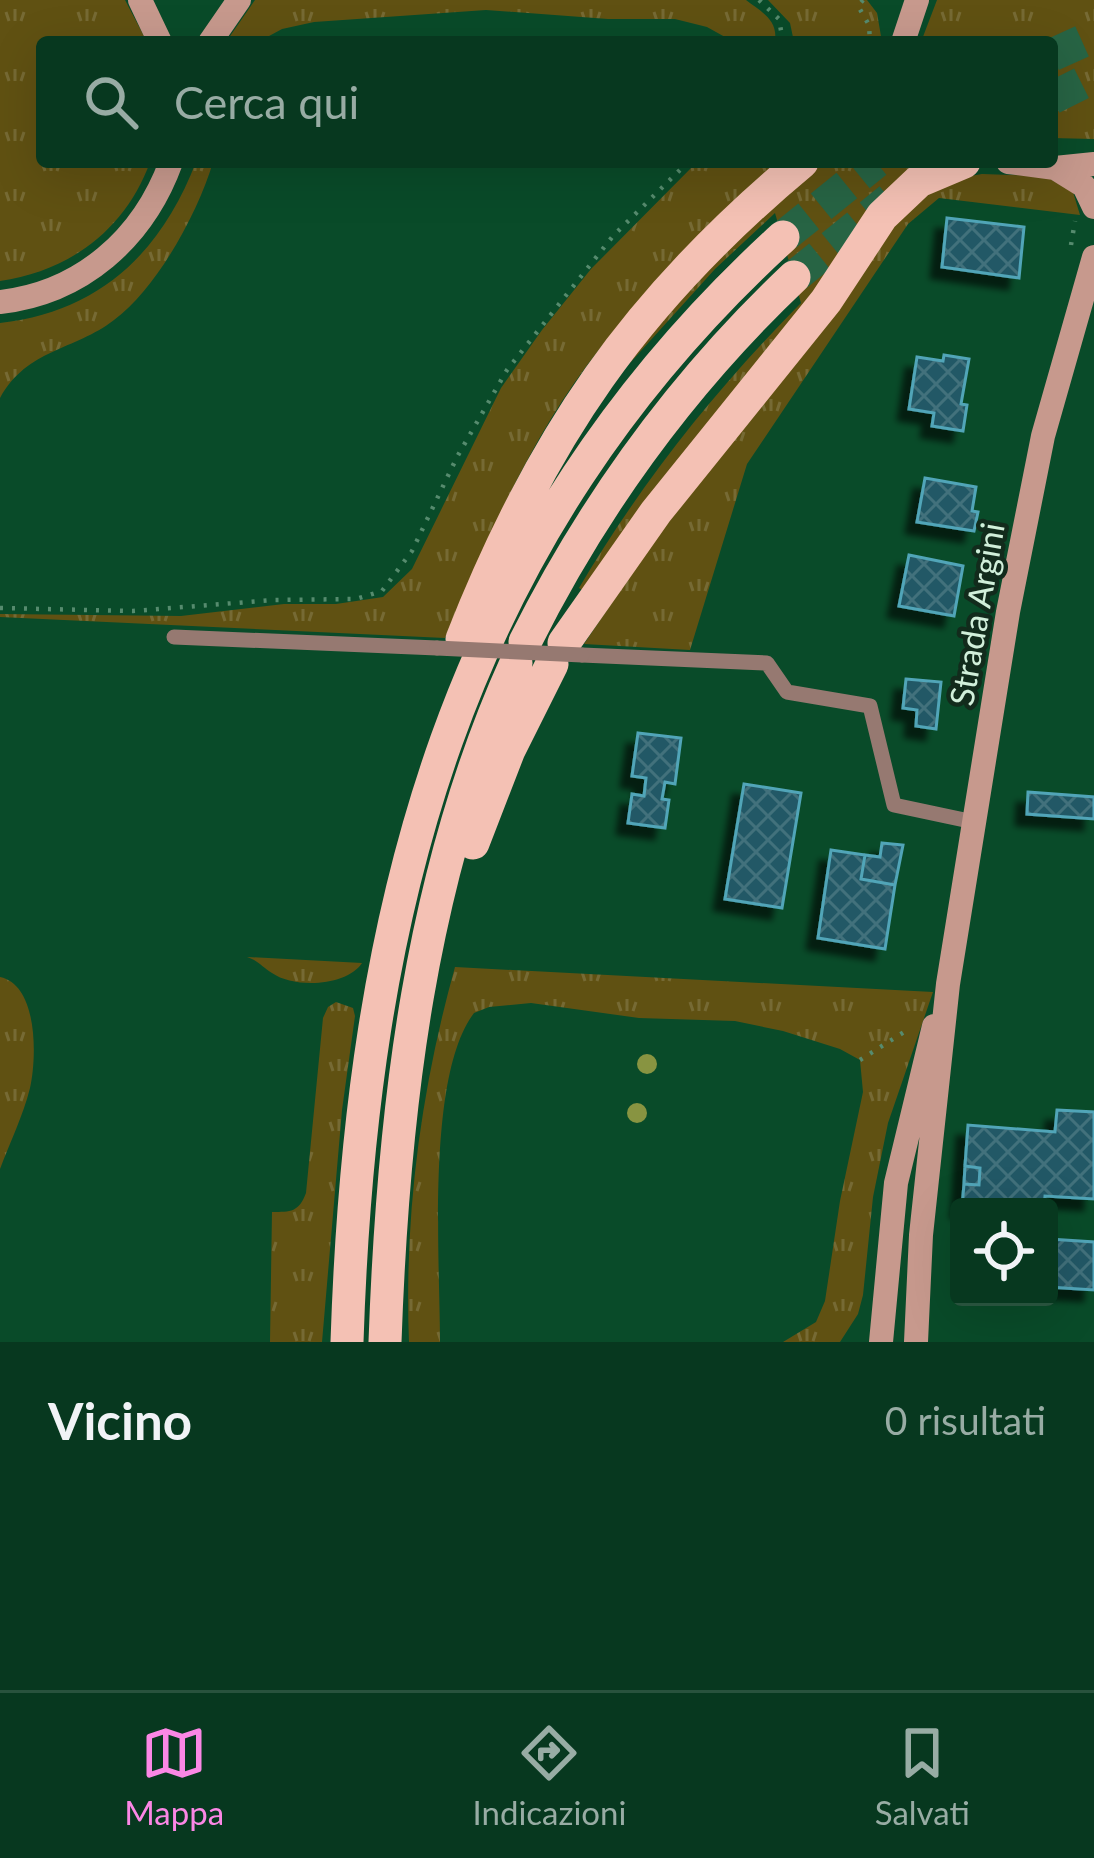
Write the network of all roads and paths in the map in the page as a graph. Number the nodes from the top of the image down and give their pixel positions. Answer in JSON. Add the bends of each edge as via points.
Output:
{"nodes":[{"id":1,"x":140,"y":0,"type":"edge"},
{"id":2,"x":238,"y":0,"type":"edge"},
{"id":3,"x":759,"y":0,"type":"edge"},
{"id":4,"x":863,"y":0,"type":"edge"},
{"id":5,"x":891,"y":0,"type":"edge"},
{"id":6,"x":917,"y":0,"type":"edge"},
{"id":7,"x":157,"y":36,"type":"edge"},
{"id":8,"x":214,"y":36,"type":"edge"},
{"id":9,"x":782,"y":36,"type":"edge"},
{"id":10,"x":870,"y":36,"type":"edge"},
{"id":11,"x":902,"y":36,"type":"edge"},
{"id":12,"x":905,"y":36,"type":"edge"},
{"id":13,"x":1094,"y":164,"type":"edge"},
{"id":14,"x":168,"y":168,"type":"edge"},
{"id":15,"x":682,"y":168,"type":"edge"},
{"id":16,"x":795,"y":168,"type":"edge"},
{"id":17,"x":950,"y":168,"type":"edge"},
{"id":18,"x":1055,"y":168,"type":"edge"},
{"id":19,"x":1058,"y":168,"type":"edge"},
{"id":20,"x":1088,"y":216,"type":"edge"},
{"id":21,"x":783,"y":238,"type":"tunnel mouth"},
{"id":22,"x":1085,"y":258,"type":"edge"},
{"id":23,"x":794,"y":278,"type":"tunnel mouth"},
{"id":24,"x":0,"y":302,"type":"edge"},
{"id":25,"x":0,"y":608,"type":"edge"},
{"id":26,"x":174,"y":637,"type":"dead end"},
{"id":27,"x":451,"y":649,"type":"junction"},
{"id":28,"x":566,"y":654,"type":"junction"},
{"id":29,"x":974,"y":822,"type":"junction"},
{"id":30,"x":406,"y":868,"type":"junction"},
{"id":31,"x":947,"y":984,"type":"junction"},
{"id":32,"x":400,"y":1130,"type":"junction"},
{"id":33,"x":347,"y":1342,"type":"edge"},
{"id":34,"x":385,"y":1342,"type":"edge"},
{"id":35,"x":881,"y":1342,"type":"edge"},
{"id":36,"x":916,"y":1342,"type":"edge"}],
"edges":[{"from":1,"to":7,"type":"main road"},
{"from":2,"to":8,"type":"main road"},
{"from":3,"to":9,"type":"path","via":[[779,20]]},
{"from":4,"to":10,"type":"path","via":[[858,6]]},
{"from":5,"to":11,"type":"main road"},
{"from":6,"to":12,"type":"main road"},
{"from":13,"to":19,"type":"main road"},
{"from":14,"to":24,"type":"main road","via":[[147,211],[104,260],[42,294]]},
{"from":15,"to":25,"type":"path","via":[[613,236],[508,370],[398,576],[382,592],[149,611]]},
{"from":16,"to":27,"type":"highway","via":[[674,283],[585,394],[523,497]]},
{"from":17,"to":28,"type":"highway","via":[[919,181],[882,216],[826,302],[656,512]]},
{"from":18,"to":20,"type":"main road","via":[[1084,186]]},
{"from":20,"to":22,"type":"main road","name":"Strada Argini"},
{"from":20,"to":22,"type":"path"},
{"from":21,"to":30,"type":"highway","via":[[650,375],[547,521],[470,673]]},
{"from":22,"to":29,"type":"main road","name":"Strada Argini","via":[[1033,484]]},
{"from":23,"to":32,"type":"highway","via":[[721,350],[642,447],[521,652],[476,762],[443,876]]},
{"from":26,"to":27,"type":"lane"},
{"from":27,"to":28,"type":"lane","bridge":true},
{"from":27,"to":30,"type":"highway"},
{"from":28,"to":29,"type":"lane","via":[[767,662],[787,692],[870,706],[894,805]]},
{"from":28,"to":32,"type":"highway","via":[[518,729],[474,841]]},
{"from":29,"to":31,"type":"main road","name":"Strada Argini"},
{"from":30,"to":33,"type":"highway","via":[[366,1087]]},
{"from":31,"to":35,"type":"main road","name":"Strada Argini","via":[[899,1166]]},
{"from":31,"to":36,"type":"main road","name":"Strada Argini"},
{"from":32,"to":34,"type":"highway"}]}
